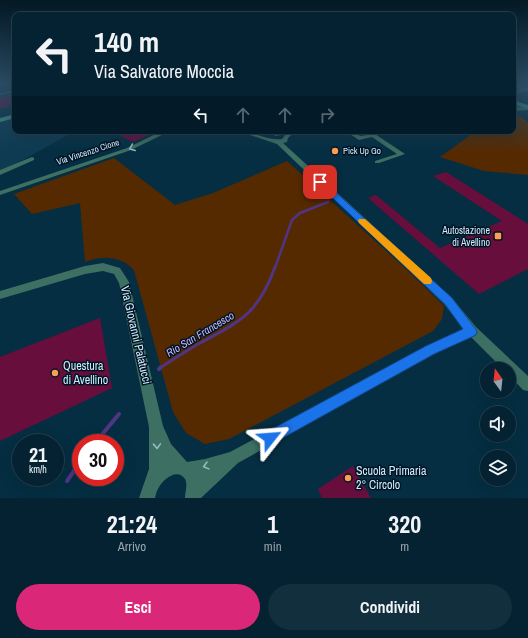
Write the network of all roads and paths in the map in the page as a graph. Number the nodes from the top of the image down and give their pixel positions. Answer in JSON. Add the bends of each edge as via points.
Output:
{"nodes":[{"id":1,"x":526,"y":107,"type":"edge"},
{"id":2,"x":516,"y":109,"type":"edge"},
{"id":3,"x":12,"y":117,"type":"edge"},
{"id":4,"x":0,"y":120,"type":"edge"},
{"id":5,"x":161,"y":134,"type":"edge"},
{"id":6,"x":249,"y":134,"type":"edge"},
{"id":7,"x":283,"y":134,"type":"edge"},
{"id":8,"x":288,"y":134,"type":"edge"},
{"id":9,"x":353,"y":134,"type":"edge"},
{"id":10,"x":273,"y":138,"type":"junction"},
{"id":11,"x":283,"y":140,"type":"junction"},
{"id":12,"x":113,"y":157,"type":"dead end"},
{"id":13,"x":32,"y":159,"type":"dead end"},
{"id":14,"x":377,"y":162,"type":"dead end"},
{"id":15,"x":0,"y":173,"type":"edge"},
{"id":16,"x":13,"y":188,"type":"junction"},
{"id":17,"x":0,"y":193,"type":"edge"},
{"id":18,"x":0,"y":295,"type":"edge"},
{"id":19,"x":472,"y":331,"type":"junction"},
{"id":20,"x":528,"y":385,"type":"edge"},
{"id":21,"x":156,"y":427,"type":"junction"},
{"id":22,"x":233,"y":458,"type":"junction"},
{"id":23,"x":183,"y":469,"type":"junction"},
{"id":24,"x":152,"y":482,"type":"junction"},
{"id":25,"x":194,"y":496,"type":"edge"},
{"id":26,"x":146,"y":498,"type":"edge"}],
"edges":[{"from":1,"to":2,"type":"street"},
{"from":3,"to":4,"type":"street"},
{"from":5,"to":16,"type":"street","name":"Via Vincenzo Cione","one_way":true,"via":[[129,149]]},
{"from":6,"to":10,"type":"street"},
{"from":7,"to":10,"type":"street"},
{"from":8,"to":11,"type":"street"},
{"from":9,"to":14,"type":"street","via":[[359,138],[373,135],[402,154]]},
{"from":10,"to":11,"type":"street"},
{"from":11,"to":19,"type":"street","via":[[291,154],[448,301]]},
{"from":12,"to":16,"type":"street","name":"Via Vincenzo Cione","via":[[26,187]]},
{"from":13,"to":15,"type":"street"},
{"from":16,"to":17,"type":"street","name":"Via Vincenzo Cione"},
{"from":18,"to":21,"type":"street","name":"Via Giovanni Palatucci","via":[[85,270],[103,267],[117,271],[124,282]]},
{"from":19,"to":20,"type":"street"},
{"from":19,"to":22,"type":"street","via":[[430,350]]},
{"from":21,"to":23,"type":"street","name":"Via Giovanni Palatucci","via":[[166,449]]},
{"from":21,"to":24,"type":"street","name":"Via Giovanni Palatucci","one_way":true,"via":[[157,469]]},
{"from":22,"to":23,"type":"street","one_way":true,"via":[[205,467]]},
{"from":22,"to":25,"type":"street"},
{"from":23,"to":24,"type":"street","via":[[173,466],[165,469]]},
{"from":23,"to":25,"type":"street","name":"Via Giovanni Palatucci","via":[[191,476]]},
{"from":24,"to":26,"type":"street","name":"Via Giovanni Palatucci"}]}
